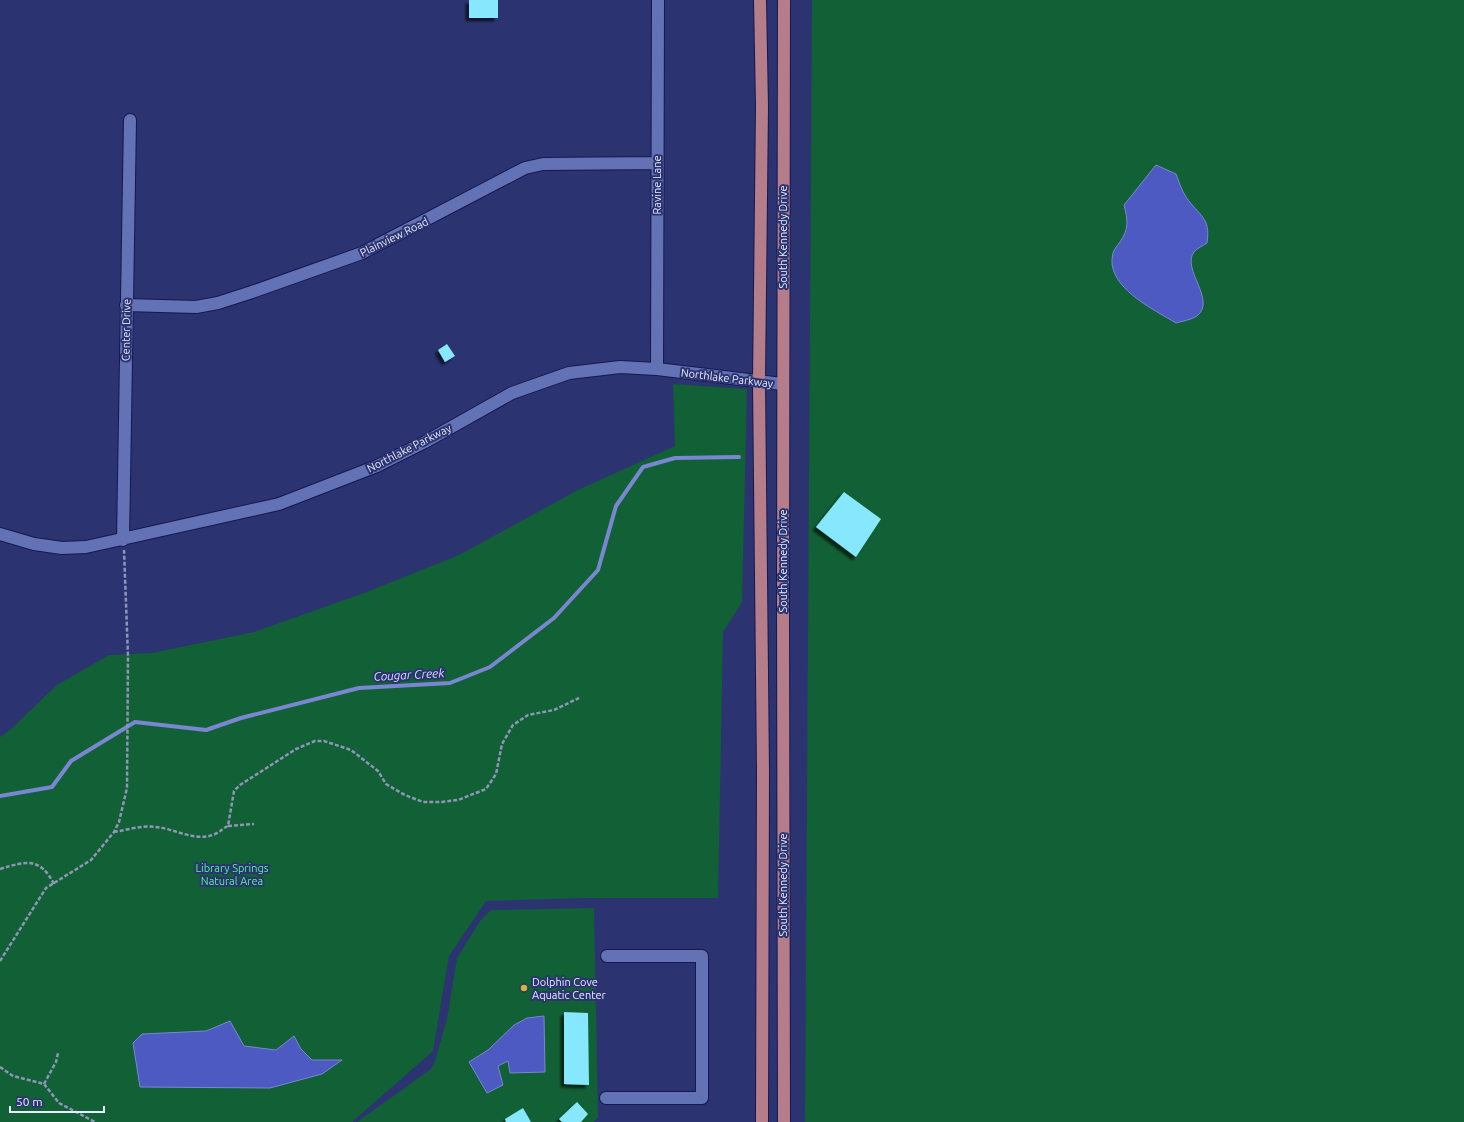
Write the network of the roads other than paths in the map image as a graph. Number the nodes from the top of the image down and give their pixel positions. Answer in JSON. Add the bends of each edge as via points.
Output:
{"nodes":[{"id":1,"x":658,"y":0,"type":"edge"},
{"id":2,"x":760,"y":0,"type":"edge"},
{"id":3,"x":784,"y":0,"type":"edge"},
{"id":4,"x":130,"y":120,"type":"dead end"},
{"id":5,"x":656,"y":163,"type":"junction"},
{"id":6,"x":126,"y":305,"type":"junction"},
{"id":7,"x":656,"y":369,"type":"junction"},
{"id":8,"x":759,"y":382,"type":"junction"},
{"id":9,"x":782,"y":384,"type":"junction"},
{"id":10,"x":0,"y":534,"type":"edge"},
{"id":11,"x":123,"y":540,"type":"junction"},
{"id":12,"x":607,"y":956,"type":"dead end"},
{"id":13,"x":606,"y":1098,"type":"dead end"},
{"id":14,"x":762,"y":1122,"type":"edge"},
{"id":15,"x":784,"y":1122,"type":"edge"}],
"edges":[{"from":1,"to":5,"type":"street","name":"Ravine Lane"},
{"from":2,"to":8,"type":"main road","name":"South Kennedy Drive","via":[[762,106]]},
{"from":3,"to":9,"type":"main road","name":"South Kennedy Drive"},
{"from":4,"to":6,"type":"street","name":"Center Drive"},
{"from":5,"to":6,"type":"street","name":"Plainview Road","via":[[543,164],[525,168],[362,253],[252,292],[196,307]]},
{"from":5,"to":7,"type":"street","name":"Ravine Lane"},
{"from":6,"to":11,"type":"street","name":"Center Drive"},
{"from":7,"to":8,"type":"street","name":"Northlake Parkway"},
{"from":7,"to":11,"type":"street","name":"Northlake Parkway","via":[[588,369],[539,382],[512,393],[377,466],[279,504]]},
{"from":8,"to":9,"type":"street","name":"Northlake Parkway"},
{"from":8,"to":14,"type":"main road","name":"South Kennedy Drive","via":[[763,771]]},
{"from":9,"to":15,"type":"main road","name":"South Kennedy Drive"},
{"from":10,"to":11,"type":"street","name":"Northlake Parkway","via":[[34,544],[62,548],[86,547]]},
{"from":12,"to":13,"type":"street","via":[[702,956],[702,1098]]}]}
